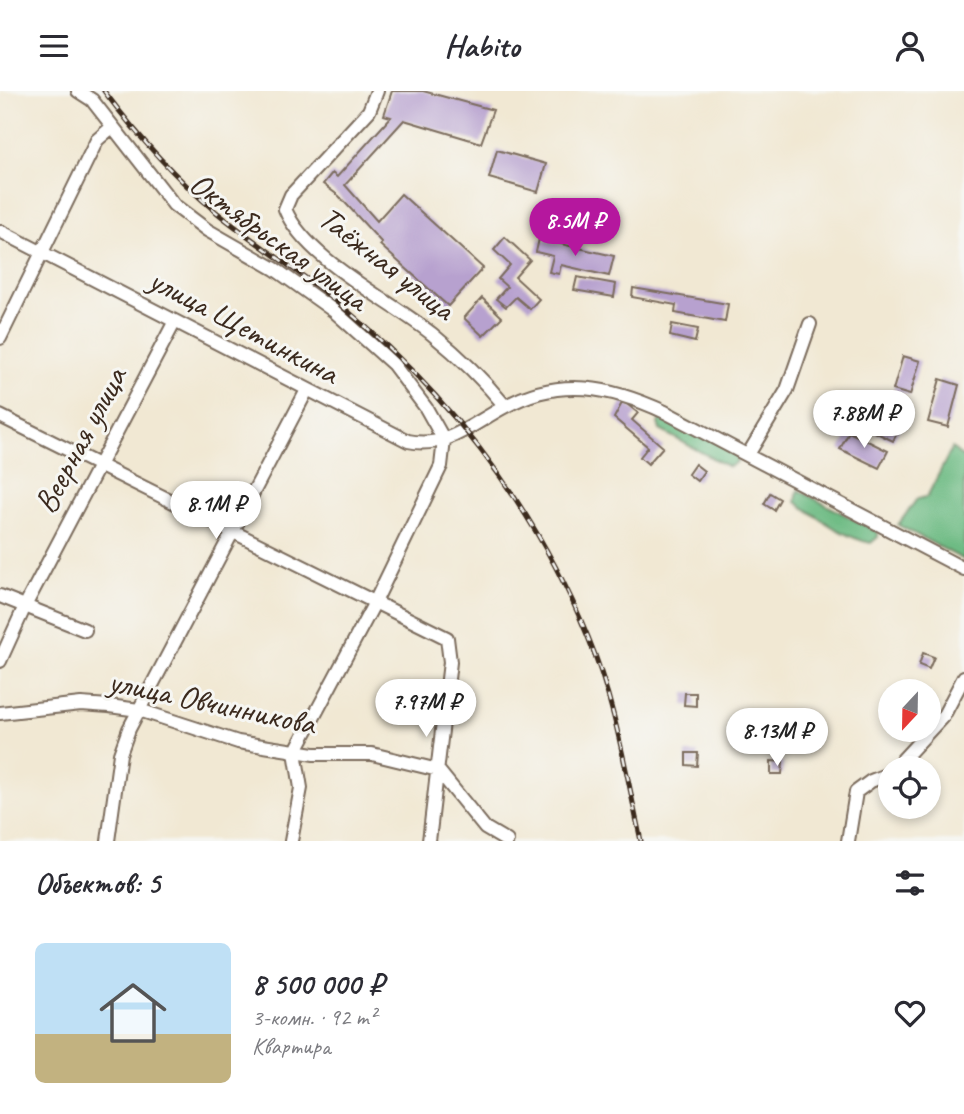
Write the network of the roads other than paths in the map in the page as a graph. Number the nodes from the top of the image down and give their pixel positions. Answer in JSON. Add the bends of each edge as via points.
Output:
{"nodes":[{"id":1,"x":78,"y":91,"type":"edge"},
{"id":2,"x":377,"y":91,"type":"edge"},
{"id":3,"x":112,"y":127,"type":"junction"},
{"id":4,"x":0,"y":231,"type":"edge"},
{"id":5,"x":43,"y":253,"type":"junction"},
{"id":6,"x":175,"y":321,"type":"junction"},
{"id":7,"x":810,"y":324,"type":"dead end"},
{"id":8,"x":0,"y":338,"type":"edge"},
{"id":9,"x":307,"y":390,"type":"junction"},
{"id":10,"x":505,"y":406,"type":"junction"},
{"id":11,"x":0,"y":416,"type":"edge"},
{"id":12,"x":444,"y":440,"type":"junction"},
{"id":13,"x":748,"y":453,"type":"junction"},
{"id":14,"x":99,"y":465,"type":"junction"},
{"id":15,"x":234,"y":532,"type":"junction"},
{"id":16,"x":964,"y":569,"type":"edge"},
{"id":17,"x":0,"y":596,"type":"edge"},
{"id":18,"x":375,"y":602,"type":"junction"},
{"id":19,"x":25,"y":606,"type":"junction"},
{"id":20,"x":85,"y":630,"type":"dead end"},
{"id":21,"x":0,"y":661,"type":"edge"},
{"id":22,"x":964,"y":677,"type":"edge"},
{"id":23,"x":139,"y":710,"type":"junction"},
{"id":24,"x":0,"y":713,"type":"edge"},
{"id":25,"x":295,"y":752,"type":"junction"},
{"id":26,"x":906,"y":756,"type":"edge"},
{"id":27,"x":438,"y":770,"type":"junction"},
{"id":28,"x":878,"y":778,"type":"edge"},
{"id":29,"x":108,"y":841,"type":"edge"},
{"id":30,"x":291,"y":841,"type":"edge"},
{"id":31,"x":429,"y":841,"type":"edge"},
{"id":32,"x":507,"y":841,"type":"edge"},
{"id":33,"x":848,"y":841,"type":"edge"}],
"edges":[{"from":1,"to":3,"type":"street","name":"Октябрьская улица","via":[[92,100]]},
{"from":2,"to":10,"type":"street","name":"Таёжная улица","via":[[369,111],[290,195],[285,209],[291,222],[346,274],[430,332],[476,371]]},
{"from":3,"to":5,"type":"street","via":[[97,140]]},
{"from":3,"to":12,"type":"street","name":"Октябрьская улица","via":[[174,205],[275,269],[369,341],[411,387]]},
{"from":4,"to":5,"type":"street","name":"улица Щетинкина"},
{"from":5,"to":6,"type":"street","name":"улица Щетинкина"},
{"from":5,"to":8,"type":"street"},
{"from":6,"to":9,"type":"street","name":"улица Щетинкина"},
{"from":6,"to":14,"type":"street","name":"Веерная улица"},
{"from":7,"to":13,"type":"street","via":[[787,390]]},
{"from":9,"to":12,"type":"street","name":"улица Щетинкина","via":[[408,442],[426,445]]},
{"from":9,"to":15,"type":"street"},
{"from":10,"to":12,"type":"street","name":"улица Щетинкина"},
{"from":10,"to":13,"type":"street","name":"улица Щетинкина","via":[[561,387],[599,388],[645,402]]},
{"from":11,"to":14,"type":"street"},
{"from":12,"to":18,"type":"street","via":[[441,466]]},
{"from":13,"to":16,"type":"street","name":"улица Щетинкина"},
{"from":14,"to":15,"type":"street"},
{"from":14,"to":19,"type":"street","name":"Веерная улица"},
{"from":15,"to":18,"type":"street"},
{"from":15,"to":23,"type":"street"},
{"from":17,"to":19,"type":"street"},
{"from":18,"to":25,"type":"street"},
{"from":18,"to":27,"type":"street","via":[[446,638],[450,662]]},
{"from":19,"to":20,"type":"street"},
{"from":19,"to":21,"type":"street","name":"Веерная улица"},
{"from":22,"to":26,"type":"street","via":[[944,715]]},
{"from":23,"to":24,"type":"street","name":"улица Овчинникова","via":[[81,704]]},
{"from":23,"to":25,"type":"street","name":"улица Овчинникова","via":[[238,742]]},
{"from":23,"to":29,"type":"street","via":[[120,754]]},
{"from":25,"to":27,"type":"street","name":"улица Овчинникова","via":[[372,754]]},
{"from":25,"to":30,"type":"street","via":[[301,789]]},
{"from":27,"to":31,"type":"street"},
{"from":27,"to":32,"type":"street","via":[[485,828]]},
{"from":28,"to":33,"type":"street","via":[[856,792]]}]}
